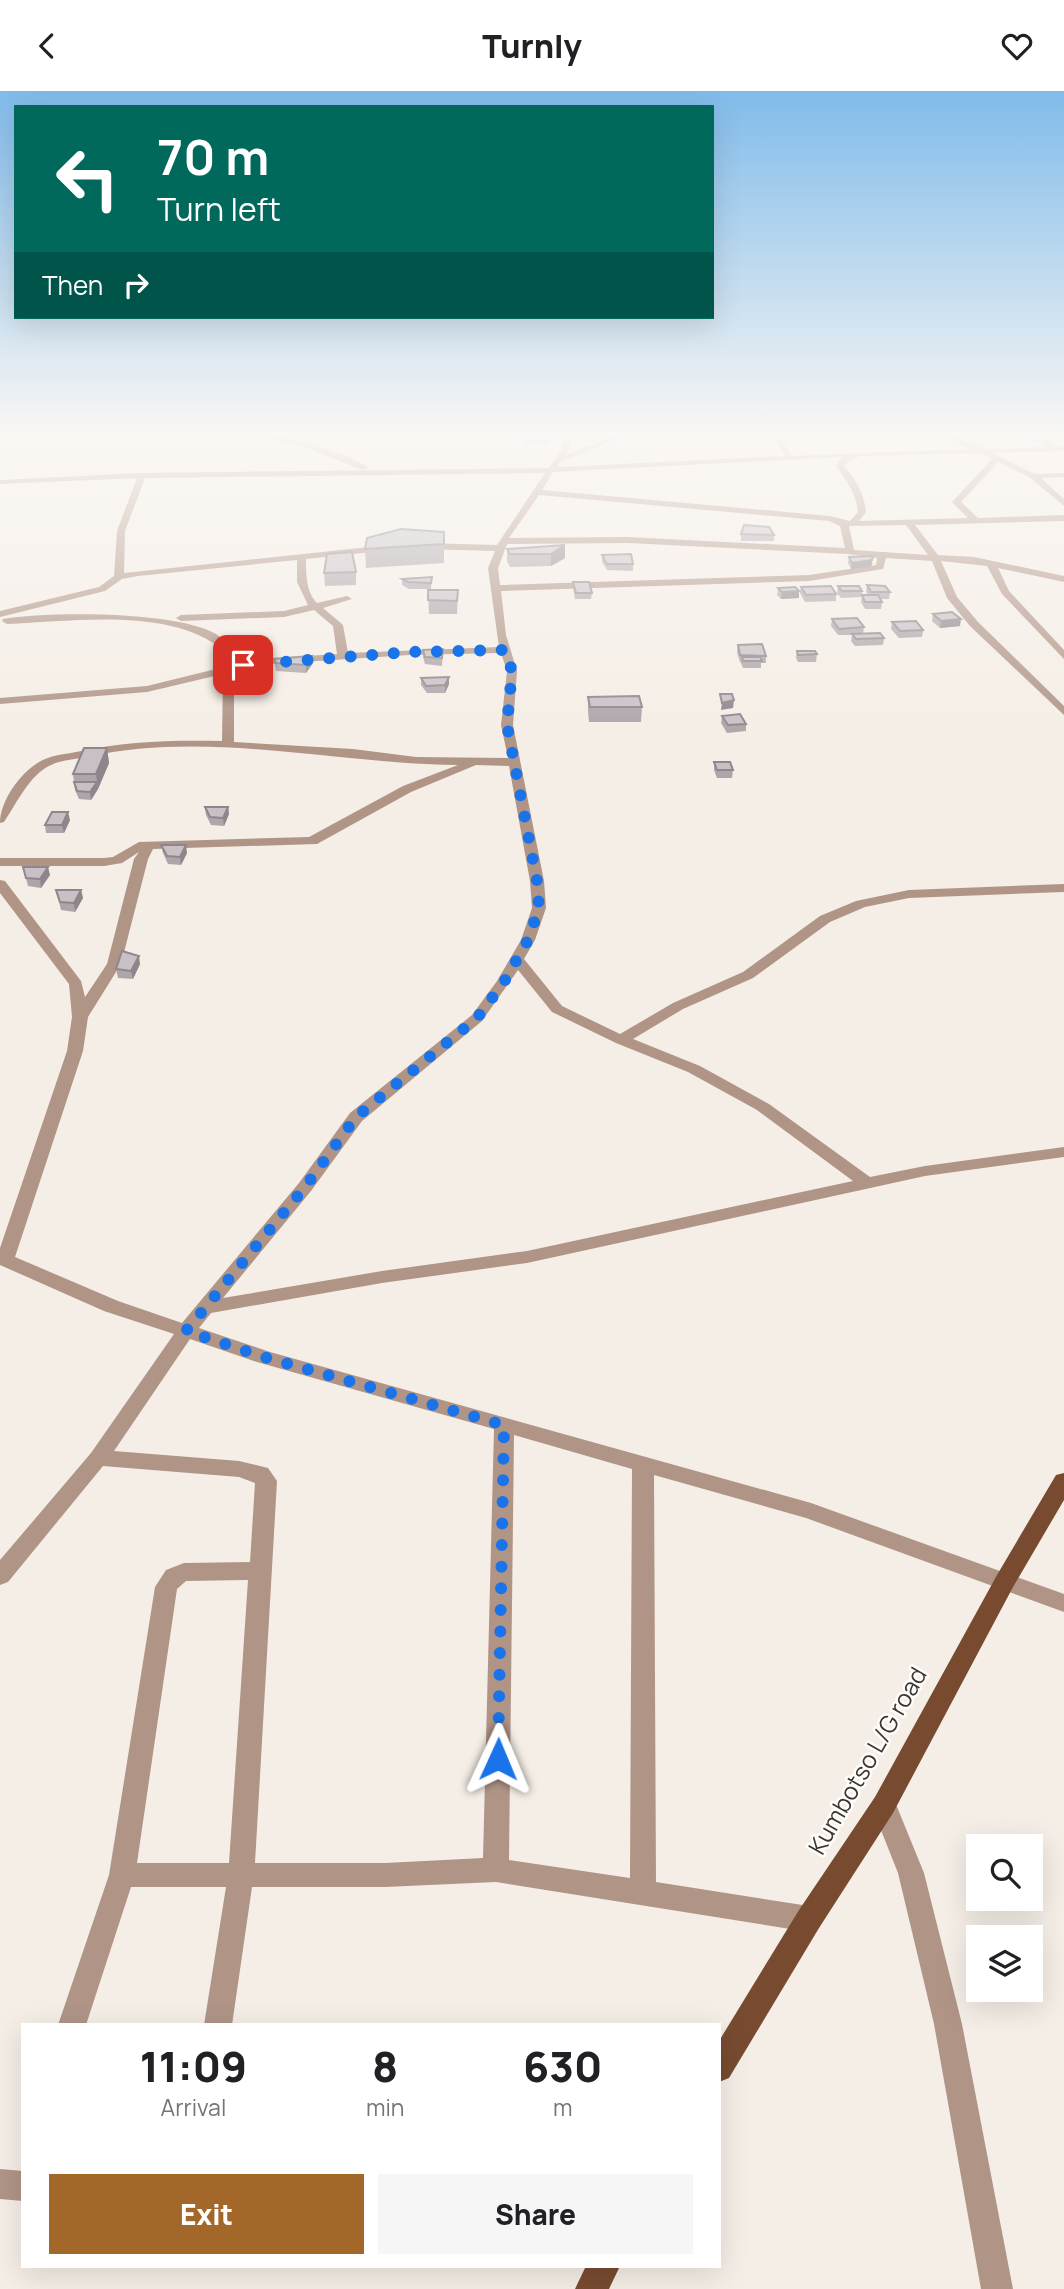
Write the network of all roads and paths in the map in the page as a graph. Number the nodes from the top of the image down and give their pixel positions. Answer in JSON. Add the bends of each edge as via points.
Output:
{"nodes":[{"id":1,"x":121,"y":535,"type":"edge"},
{"id":2,"x":509,"y":535,"type":"edge"},
{"id":3,"x":849,"y":535,"type":"edge"},
{"id":4,"x":918,"y":535,"type":"edge"},
{"id":5,"x":502,"y":545,"type":"junction"},
{"id":6,"x":850,"y":551,"type":"junction"},
{"id":7,"x":300,"y":557,"type":"junction"},
{"id":8,"x":882,"y":557,"type":"junction"},
{"id":9,"x":936,"y":559,"type":"junction"},
{"id":10,"x":991,"y":564,"type":"junction"},
{"id":11,"x":119,"y":577,"type":"junction"},
{"id":12,"x":1064,"y":579,"type":"edge"},
{"id":13,"x":496,"y":588,"type":"junction"},
{"id":14,"x":347,"y":599,"type":"dead end"},
{"id":15,"x":314,"y":608,"type":"junction"},
{"id":16,"x":0,"y":614,"type":"edge"},
{"id":17,"x":145,"y":619,"type":"junction"},
{"id":18,"x":0,"y":620,"type":"edge"},
{"id":19,"x":505,"y":650,"type":"junction"},
{"id":20,"x":343,"y":656,"type":"junction"},
{"id":21,"x":1064,"y":656,"type":"edge"},
{"id":22,"x":229,"y":667,"type":"junction"},
{"id":23,"x":0,"y":701,"type":"edge"},
{"id":24,"x":1063,"y":710,"type":"edge"},
{"id":25,"x":228,"y":745,"type":"junction"},
{"id":26,"x":477,"y":761,"type":"junction"},
{"id":27,"x":513,"y":762,"type":"junction"},
{"id":28,"x":0,"y":819,"type":"edge"},
{"id":29,"x":149,"y":846,"type":"junction"},
{"id":30,"x":0,"y":862,"type":"edge"},
{"id":31,"x":0,"y":884,"type":"edge"},
{"id":32,"x":1064,"y":888,"type":"edge"},
{"id":33,"x":517,"y":960,"type":"junction"},
{"id":34,"x":80,"y":1017,"type":"junction"},
{"id":35,"x":621,"y":1040,"type":"junction"},
{"id":36,"x":1064,"y":1152,"type":"edge"},
{"id":37,"x":868,"y":1184,"type":"junction"},
{"id":38,"x":3,"y":1259,"type":"edge"},
{"id":39,"x":205,"y":1308,"type":"junction"},
{"id":40,"x":186,"y":1331,"type":"junction"},
{"id":41,"x":504,"y":1425,"type":"junction"},
{"id":42,"x":99,"y":1458,"type":"junction"},
{"id":43,"x":643,"y":1464,"type":"junction"},
{"id":44,"x":1064,"y":1481,"type":"edge"},
{"id":45,"x":260,"y":1571,"type":"junction"},
{"id":46,"x":0,"y":1576,"type":"edge"},
{"id":47,"x":1005,"y":1581,"type":"junction"},
{"id":48,"x":1064,"y":1603,"type":"edge"},
{"id":49,"x":884,"y":1805,"type":"junction"},
{"id":50,"x":496,"y":1870,"type":"junction"},
{"id":51,"x":122,"y":1875,"type":"junction"},
{"id":52,"x":241,"y":1875,"type":"junction"},
{"id":53,"x":643,"y":1893,"type":"junction"},
{"id":54,"x":809,"y":1919,"type":"junction"},
{"id":55,"x":73,"y":2023,"type":"edge"},
{"id":56,"x":218,"y":2023,"type":"edge"},
{"id":57,"x":721,"y":2066,"type":"edge"},
{"id":58,"x":603,"y":2268,"type":"edge"},
{"id":59,"x":591,"y":2289,"type":"edge"},
{"id":60,"x":997,"y":2289,"type":"edge"}],
"edges":[{"from":1,"to":11,"type":"street"},
{"from":2,"to":5,"type":"street"},
{"from":3,"to":6,"type":"street"},
{"from":4,"to":9,"type":"street"},
{"from":5,"to":6,"type":"street","via":[[628,540]]},
{"from":5,"to":7,"type":"street","via":[[407,547]]},
{"from":5,"to":13,"type":"street","via":[[493,568]]},
{"from":6,"to":8,"type":"street"},
{"from":7,"to":11,"type":"street"},
{"from":7,"to":15,"type":"street","via":[[302,582]]},
{"from":8,"to":9,"type":"street"},
{"from":8,"to":13,"type":"street","via":[[880,567],[809,578]]},
{"from":9,"to":10,"type":"street"},
{"from":9,"to":24,"type":"street","via":[[952,598]]},
{"from":10,"to":12,"type":"street"},
{"from":10,"to":21,"type":"street","via":[[1004,592]]},
{"from":11,"to":16,"type":"street","via":[[102,589]]},
{"from":13,"to":19,"type":"street"},
{"from":14,"to":15,"type":"street"},
{"from":15,"to":17,"type":"street","via":[[240,618]]},
{"from":15,"to":20,"type":"street","via":[[338,625]]},
{"from":17,"to":18,"type":"street"},
{"from":17,"to":22,"type":"street","via":[[213,635],[229,650]]},
{"from":19,"to":20,"type":"street"},
{"from":19,"to":27,"type":"street","via":[[512,671],[507,725]]},
{"from":20,"to":22,"type":"street"},
{"from":22,"to":23,"type":"street","via":[[147,689]]},
{"from":22,"to":25,"type":"street"},
{"from":25,"to":26,"type":"street","via":[[416,761]]},
{"from":25,"to":28,"type":"street","via":[[116,747],[47,762],[24,782]]},
{"from":26,"to":27,"type":"street"},
{"from":26,"to":29,"type":"street","via":[[407,789],[312,841]]},
{"from":27,"to":33,"type":"street","via":[[539,908]]},
{"from":29,"to":30,"type":"street","via":[[135,847],[117,860]]},
{"from":29,"to":34,"type":"street","via":[[141,859],[114,964]]},
{"from":31,"to":34,"type":"street","via":[[76,984]]},
{"from":32,"to":35,"type":"street","via":[[909,894],[861,904],[825,919],[748,975],[678,1006]]},
{"from":33,"to":35,"type":"street","via":[[557,1009]]},
{"from":33,"to":39,"type":"street","via":[[477,1018],[356,1117]]},
{"from":34,"to":38,"type":"street","via":[[75,1051]]},
{"from":35,"to":37,"type":"street","via":[[694,1069],[763,1107]]},
{"from":36,"to":37,"type":"street","via":[[925,1171]]},
{"from":37,"to":39,"type":"street","via":[[527,1257]]},
{"from":38,"to":40,"type":"street","via":[[111,1307]]},
{"from":39,"to":40,"type":"street"},
{"from":40,"to":41,"type":"street"},
{"from":40,"to":42,"type":"street"},
{"from":41,"to":43,"type":"street"},
{"from":41,"to":50,"type":"street"},
{"from":42,"to":45,"type":"street","via":[[260,1474],[266,1481]]},
{"from":42,"to":46,"type":"street"},
{"from":43,"to":47,"type":"street","via":[[811,1511]]},
{"from":43,"to":53,"type":"street"},
{"from":44,"to":47,"type":"main road","name":"Kumbotso L/G road"},
{"from":45,"to":51,"type":"street","via":[[184,1571],[166,1587]]},
{"from":45,"to":52,"type":"street"},
{"from":47,"to":48,"type":"street"},
{"from":47,"to":49,"type":"main road","name":"Kumbotso L/G road"},
{"from":49,"to":54,"type":"main road","name":"Kumbotso L/G road"},
{"from":49,"to":60,"type":"street","via":[[911,1873],[948,2024]]},
{"from":50,"to":52,"type":"street"},
{"from":50,"to":53,"type":"street"},
{"from":51,"to":52,"type":"street"},
{"from":51,"to":55,"type":"street"},
{"from":52,"to":56,"type":"street"},
{"from":53,"to":54,"type":"street"},
{"from":54,"to":57,"type":"main road","name":"Kumbotso L/G road"},
{"from":58,"to":59,"type":"main road"}]}
